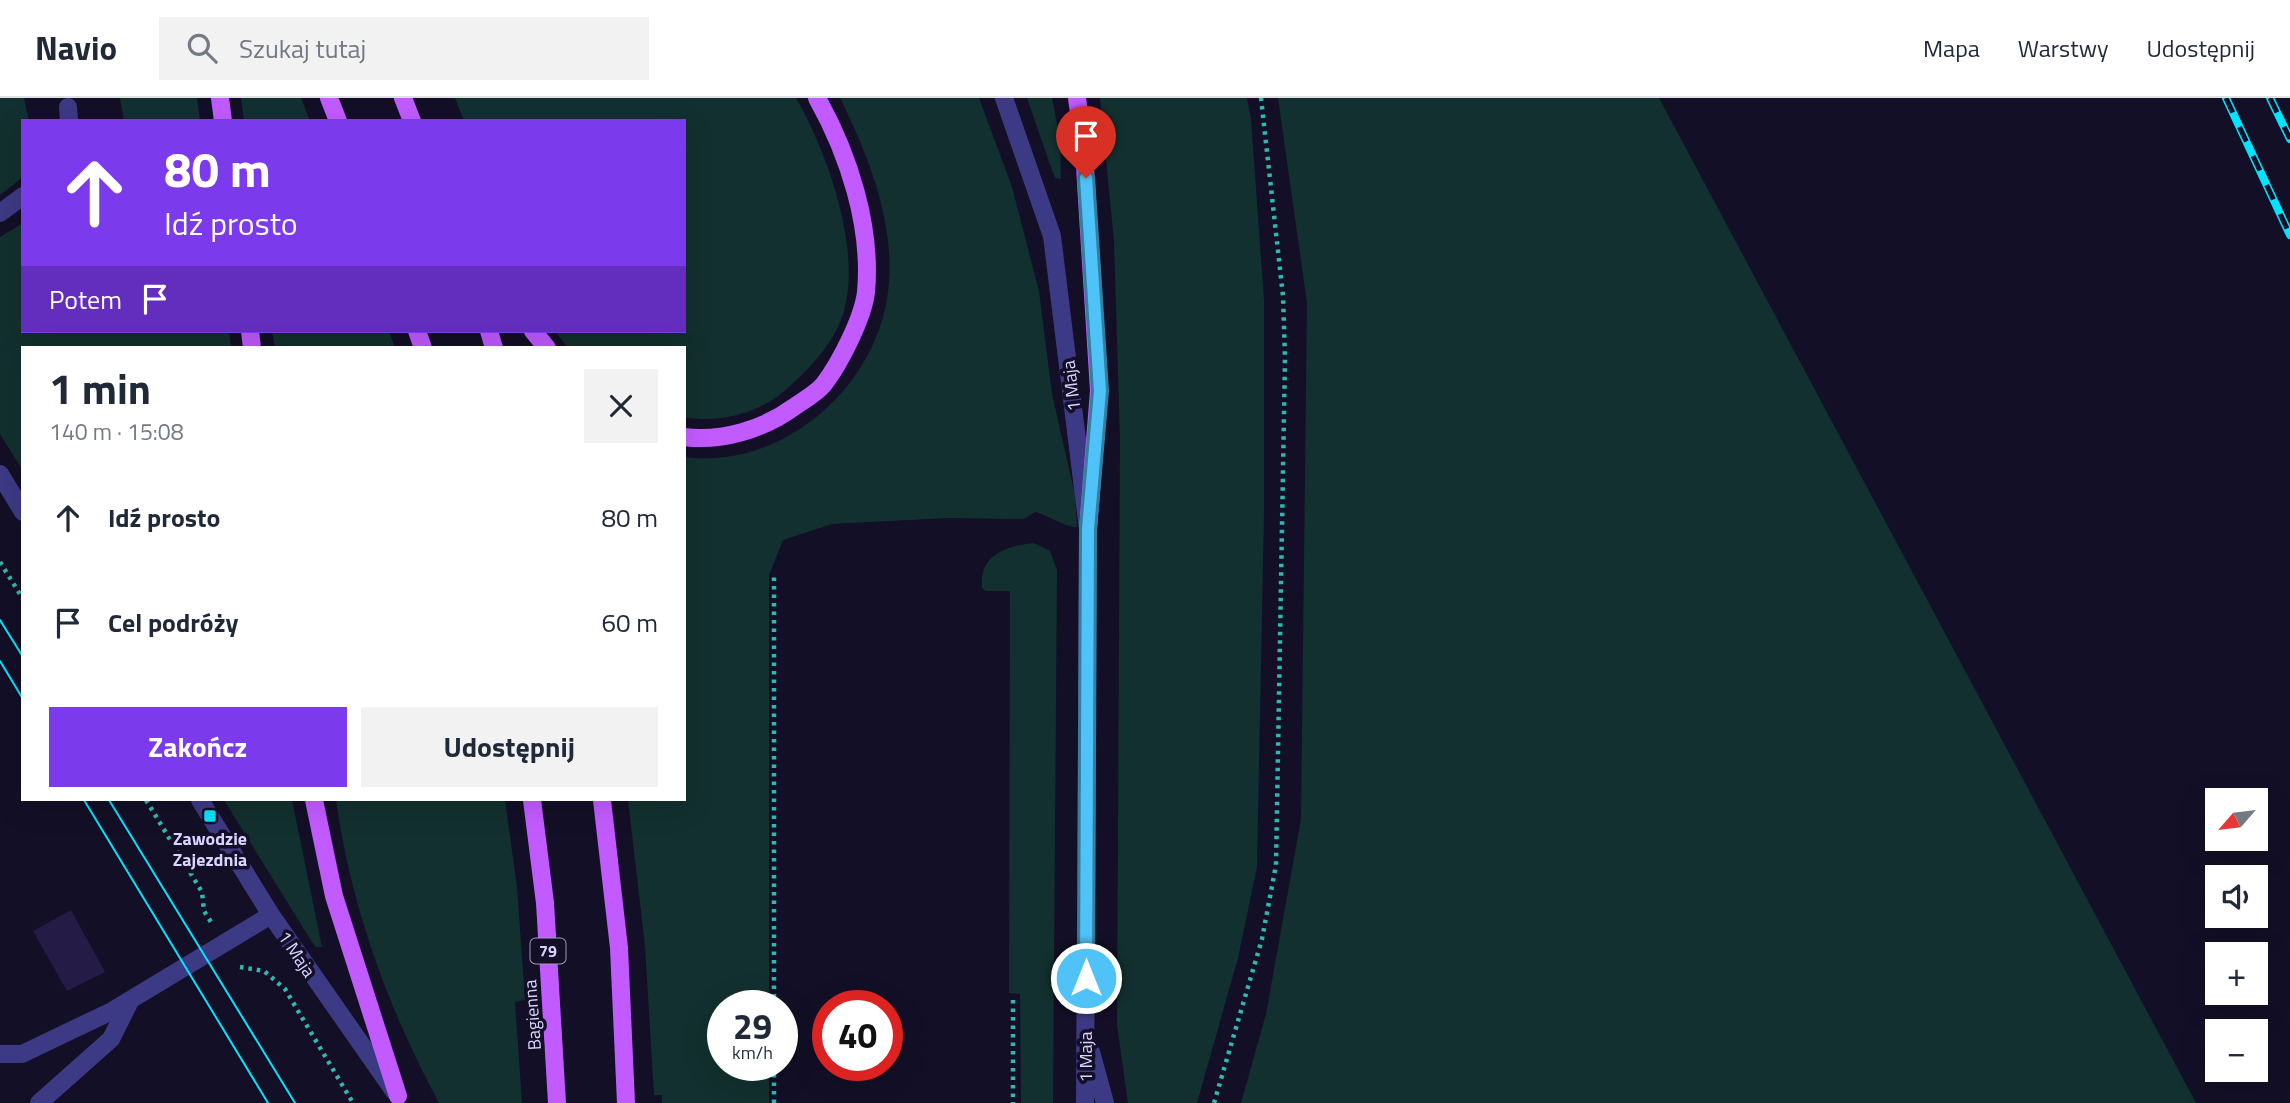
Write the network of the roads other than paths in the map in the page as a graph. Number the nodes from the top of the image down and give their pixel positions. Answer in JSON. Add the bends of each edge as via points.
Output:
{"nodes":[{"id":1,"x":220,"y":98,"type":"edge"},
{"id":2,"x":329,"y":98,"type":"edge"},
{"id":3,"x":403,"y":98,"type":"edge"},
{"id":4,"x":817,"y":98,"type":"edge"},
{"id":5,"x":1004,"y":98,"type":"edge"},
{"id":6,"x":1077,"y":98,"type":"edge"},
{"id":7,"x":223,"y":119,"type":"edge"},
{"id":8,"x":337,"y":119,"type":"edge"},
{"id":9,"x":411,"y":119,"type":"edge"},
{"id":10,"x":21,"y":197,"type":"edge"},
{"id":11,"x":0,"y":213,"type":"edge"},
{"id":12,"x":686,"y":437,"type":"edge"},
{"id":13,"x":0,"y":474,"type":"edge"},
{"id":14,"x":21,"y":509,"type":"edge"},
{"id":15,"x":1088,"y":529,"type":"junction"},
{"id":16,"x":201,"y":801,"type":"edge"},
{"id":17,"x":314,"y":801,"type":"edge"},
{"id":18,"x":532,"y":801,"type":"edge"},
{"id":19,"x":602,"y":801,"type":"edge"},
{"id":20,"x":271,"y":915,"type":"junction"},
{"id":21,"x":130,"y":1001,"type":"junction"},
{"id":22,"x":1085,"y":1031,"type":"junction"},
{"id":23,"x":0,"y":1054,"type":"edge"},
{"id":24,"x":400,"y":1099,"type":"edge"},
{"id":25,"x":39,"y":1103,"type":"edge"},
{"id":26,"x":556,"y":1103,"type":"edge"},
{"id":27,"x":626,"y":1103,"type":"edge"},
{"id":28,"x":1085,"y":1103,"type":"edge"},
{"id":29,"x":1105,"y":1103,"type":"edge"}],
"edges":[{"from":1,"to":7,"type":"main road"},
{"from":2,"to":8,"type":"main road"},
{"from":3,"to":9,"type":"main road"},
{"from":4,"to":12,"type":"main road","via":[[846,163],[865,250],[866,295],[846,347],[823,386],[780,417],[737,435]]},
{"from":5,"to":15,"type":"street","name":"1 Maja","via":[[1052,236]]},
{"from":6,"to":15,"type":"main road","via":[[1100,391]]},
{"from":10,"to":11,"type":"street"},
{"from":13,"to":14,"type":"street"},
{"from":15,"to":22,"type":"street","name":"1 Maja"},
{"from":16,"to":20,"type":"street","name":"1 Maja"},
{"from":17,"to":24,"type":"main road","via":[[334,895]]},
{"from":18,"to":26,"type":"main road","name":"Bagienna","number":"79","via":[[545,903]]},
{"from":19,"to":27,"type":"main road","via":[[619,948]]},
{"from":20,"to":21,"type":"street"},
{"from":20,"to":24,"type":"street","name":"1 Maja"},
{"from":21,"to":23,"type":"street","via":[[22,1054]]},
{"from":21,"to":25,"type":"street","via":[[111,1039]]},
{"from":22,"to":28,"type":"street","name":"1 Maja"},
{"from":22,"to":29,"type":"street"}]}
